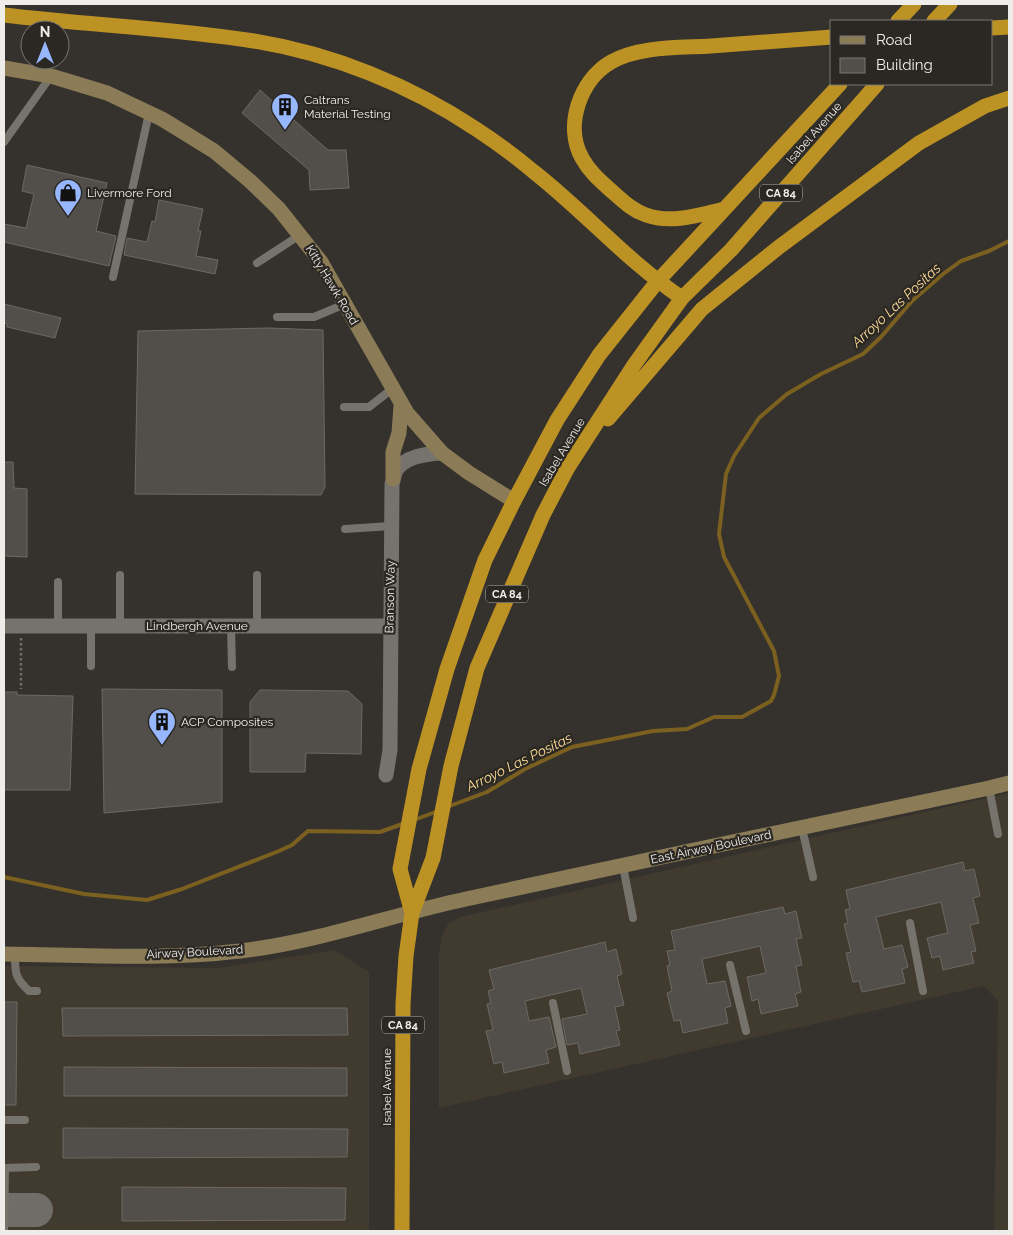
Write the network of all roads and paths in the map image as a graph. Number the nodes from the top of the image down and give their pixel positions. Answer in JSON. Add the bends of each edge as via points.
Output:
{"nodes":[{"id":1,"x":914,"y":4,"type":"edge"},
{"id":2,"x":950,"y":4,"type":"edge"},
{"id":3,"x":4,"y":15,"type":"edge"},
{"id":4,"x":899,"y":20,"type":"edge"},
{"id":5,"x":935,"y":20,"type":"edge"},
{"id":6,"x":1009,"y":27,"type":"edge"},
{"id":7,"x":993,"y":28,"type":"edge"},
{"id":8,"x":830,"y":37,"type":"edge"},
{"id":9,"x":4,"y":68,"type":"edge"},
{"id":10,"x":51,"y":76,"type":"junction"},
{"id":11,"x":839,"y":85,"type":"edge"},
{"id":12,"x":876,"y":85,"type":"edge"},
{"id":13,"x":1009,"y":98,"type":"edge"},
{"id":14,"x":149,"y":113,"type":"junction"},
{"id":15,"x":4,"y":142,"type":"edge"},
{"id":16,"x":724,"y":209,"type":"junction"},
{"id":17,"x":300,"y":235,"type":"junction"},
{"id":18,"x":257,"y":263,"type":"dead end"},
{"id":19,"x":113,"y":277,"type":"dead end"},
{"id":20,"x":657,"y":282,"type":"junction"},
{"id":21,"x":682,"y":298,"type":"junction"},
{"id":22,"x":345,"y":304,"type":"junction"},
{"id":23,"x":277,"y":317,"type":"dead end"},
{"id":24,"x":392,"y":389,"type":"junction"},
{"id":25,"x":401,"y":406,"type":"junction"},
{"id":26,"x":344,"y":407,"type":"dead end"},
{"id":27,"x":590,"y":434,"type":"junction"},
{"id":28,"x":442,"y":453,"type":"junction"},
{"id":29,"x":394,"y":479,"type":"junction"},
{"id":30,"x":514,"y":501,"type":"junction"},
{"id":31,"x":391,"y":526,"type":"junction"},
{"id":32,"x":345,"y":529,"type":"dead end"},
{"id":33,"x":120,"y":575,"type":"dead end"},
{"id":34,"x":257,"y":575,"type":"dead end"},
{"id":35,"x":58,"y":582,"type":"dead end"},
{"id":36,"x":4,"y":626,"type":"edge"},
{"id":37,"x":58,"y":626,"type":"junction"},
{"id":38,"x":91,"y":626,"type":"junction"},
{"id":39,"x":120,"y":626,"type":"junction"},
{"id":40,"x":231,"y":626,"type":"junction"},
{"id":41,"x":257,"y":626,"type":"junction"},
{"id":42,"x":390,"y":626,"type":"junction"},
{"id":43,"x":21,"y":637,"type":"dead end"},
{"id":44,"x":91,"y":666,"type":"dead end"},
{"id":45,"x":232,"y":667,"type":"dead end"},
{"id":46,"x":21,"y":689,"type":"dead end"},
{"id":47,"x":386,"y":775,"type":"dead end"},
{"id":48,"x":1009,"y":783,"type":"edge"},
{"id":49,"x":989,"y":788,"type":"junction"},
{"id":50,"x":802,"y":828,"type":"junction"},
{"id":51,"x":998,"y":834,"type":"dead end"},
{"id":52,"x":623,"y":866,"type":"junction"},
{"id":53,"x":812,"y":877,"type":"dead end"},
{"id":54,"x":412,"y":913,"type":"junction"},
{"id":55,"x":633,"y":918,"type":"dead end"},
{"id":56,"x":910,"y":923,"type":"dead end"},
{"id":57,"x":9,"y":954,"type":"edge"},
{"id":58,"x":730,"y":965,"type":"dead end"},
{"id":59,"x":37,"y":991,"type":"dead end"},
{"id":60,"x":923,"y":991,"type":"dead end"},
{"id":61,"x":553,"y":1004,"type":"dead end"},
{"id":62,"x":746,"y":1031,"type":"dead end"},
{"id":63,"x":567,"y":1071,"type":"dead end"},
{"id":64,"x":4,"y":1120,"type":"edge"},
{"id":65,"x":25,"y":1120,"type":"dead end"},
{"id":66,"x":36,"y":1167,"type":"dead end"},
{"id":67,"x":4,"y":1168,"type":"edge"},
{"id":68,"x":4,"y":1231,"type":"edge"},
{"id":69,"x":402,"y":1231,"type":"edge"}],
"edges":[{"from":1,"to":4,"type":"highway"},
{"from":2,"to":5,"type":"highway"},
{"from":3,"to":20,"type":"highway","via":[[256,41],[325,58],[380,78],[448,112],[534,171]]},
{"from":6,"to":7,"type":"highway"},
{"from":8,"to":16,"type":"highway","via":[[673,48],[626,55],[593,76],[583,91],[575,122],[581,156],[596,177],[630,208],[664,219]]},
{"from":9,"to":10,"type":"main road","name":"Kitty Hawk Road"},
{"from":10,"to":14,"type":"main road","name":"Kitty Hawk Road","via":[[108,93]]},
{"from":10,"to":15,"type":"lane"},
{"from":11,"to":16,"type":"highway","name":"Isabel Avenue","number":"CA 84"},
{"from":12,"to":21,"type":"highway","name":"Isabel Avenue","number":"CA 84","via":[[731,250]]},
{"from":13,"to":27,"type":"highway","via":[[985,106],[919,144],[779,247],[702,309],[603,426]]},
{"from":14,"to":17,"type":"main road","name":"Kitty Hawk Road","via":[[214,151],[273,203]]},
{"from":14,"to":19,"type":"lane"},
{"from":16,"to":20,"type":"highway","name":"Isabel Avenue","number":"CA 84"},
{"from":17,"to":18,"type":"lane"},
{"from":17,"to":22,"type":"main road","name":"Kitty Hawk Road","via":[[321,262]]},
{"from":20,"to":21,"type":"highway"},
{"from":20,"to":30,"type":"highway","name":"Isabel Avenue","number":"CA 84","via":[[594,364],[557,420]]},
{"from":21,"to":27,"type":"highway","name":"Isabel Avenue","number":"CA 84"},
{"from":22,"to":23,"type":"lane","via":[[314,317]]},
{"from":22,"to":24,"type":"main road","name":"Kitty Hawk Road"},
{"from":24,"to":25,"type":"main road","name":"Kitty Hawk Road"},
{"from":24,"to":26,"type":"lane","via":[[369,407]]},
{"from":25,"to":28,"type":"main road","name":"Kitty Hawk Road"},
{"from":25,"to":29,"type":"main road","via":[[399,433],[393,452]]},
{"from":27,"to":54,"type":"highway","name":"Isabel Avenue","number":"CA 84","via":[[543,514],[477,668],[450,766],[433,858]]},
{"from":28,"to":29,"type":"street","via":[[422,455],[404,463],[395,472]]},
{"from":28,"to":30,"type":"main road","name":"Kitty Hawk Road"},
{"from":29,"to":31,"type":"street","name":"Branson Way"},
{"from":30,"to":54,"type":"highway","name":"Isabel Avenue","number":"CA 84","via":[[484,560],[447,669],[419,769],[400,869]]},
{"from":31,"to":32,"type":"lane"},
{"from":31,"to":42,"type":"street","name":"Branson Way"},
{"from":33,"to":39,"type":"lane"},
{"from":34,"to":41,"type":"lane"},
{"from":35,"to":37,"type":"lane"},
{"from":36,"to":37,"type":"street","name":"Lindbergh Avenue"},
{"from":37,"to":38,"type":"street","name":"Lindbergh Avenue"},
{"from":38,"to":39,"type":"street","name":"Lindbergh Avenue"},
{"from":38,"to":44,"type":"lane"},
{"from":39,"to":40,"type":"street","name":"Lindbergh Avenue"},
{"from":40,"to":41,"type":"street","name":"Lindbergh Avenue"},
{"from":40,"to":45,"type":"lane"},
{"from":41,"to":42,"type":"street","name":"Lindbergh Avenue"},
{"from":42,"to":47,"type":"street","name":"Branson Way","via":[[390,750]]},
{"from":43,"to":46,"type":"path"},
{"from":48,"to":49,"type":"main road","name":"East Airway Boulevard"},
{"from":49,"to":50,"type":"main road","name":"East Airway Boulevard"},
{"from":49,"to":51,"type":"lane"},
{"from":50,"to":52,"type":"main road","name":"East Airway Boulevard"},
{"from":50,"to":53,"type":"lane"},
{"from":52,"to":54,"type":"main road","name":"East Airway Boulevard"},
{"from":52,"to":55,"type":"lane"},
{"from":54,"to":57,"type":"main road","name":"Airway Boulevard","via":[[343,931],[232,952]]},
{"from":54,"to":69,"type":"highway","name":"Isabel Avenue","number":"CA 84","via":[[403,1004]]},
{"from":56,"to":60,"type":"lane"},
{"from":57,"to":59,"type":"lane","via":[[19,982],[29,991]]},
{"from":58,"to":62,"type":"lane"},
{"from":61,"to":63,"type":"lane"},
{"from":64,"to":65,"type":"lane"},
{"from":66,"to":67,"type":"lane"},
{"from":67,"to":68,"type":"lane"}]}
